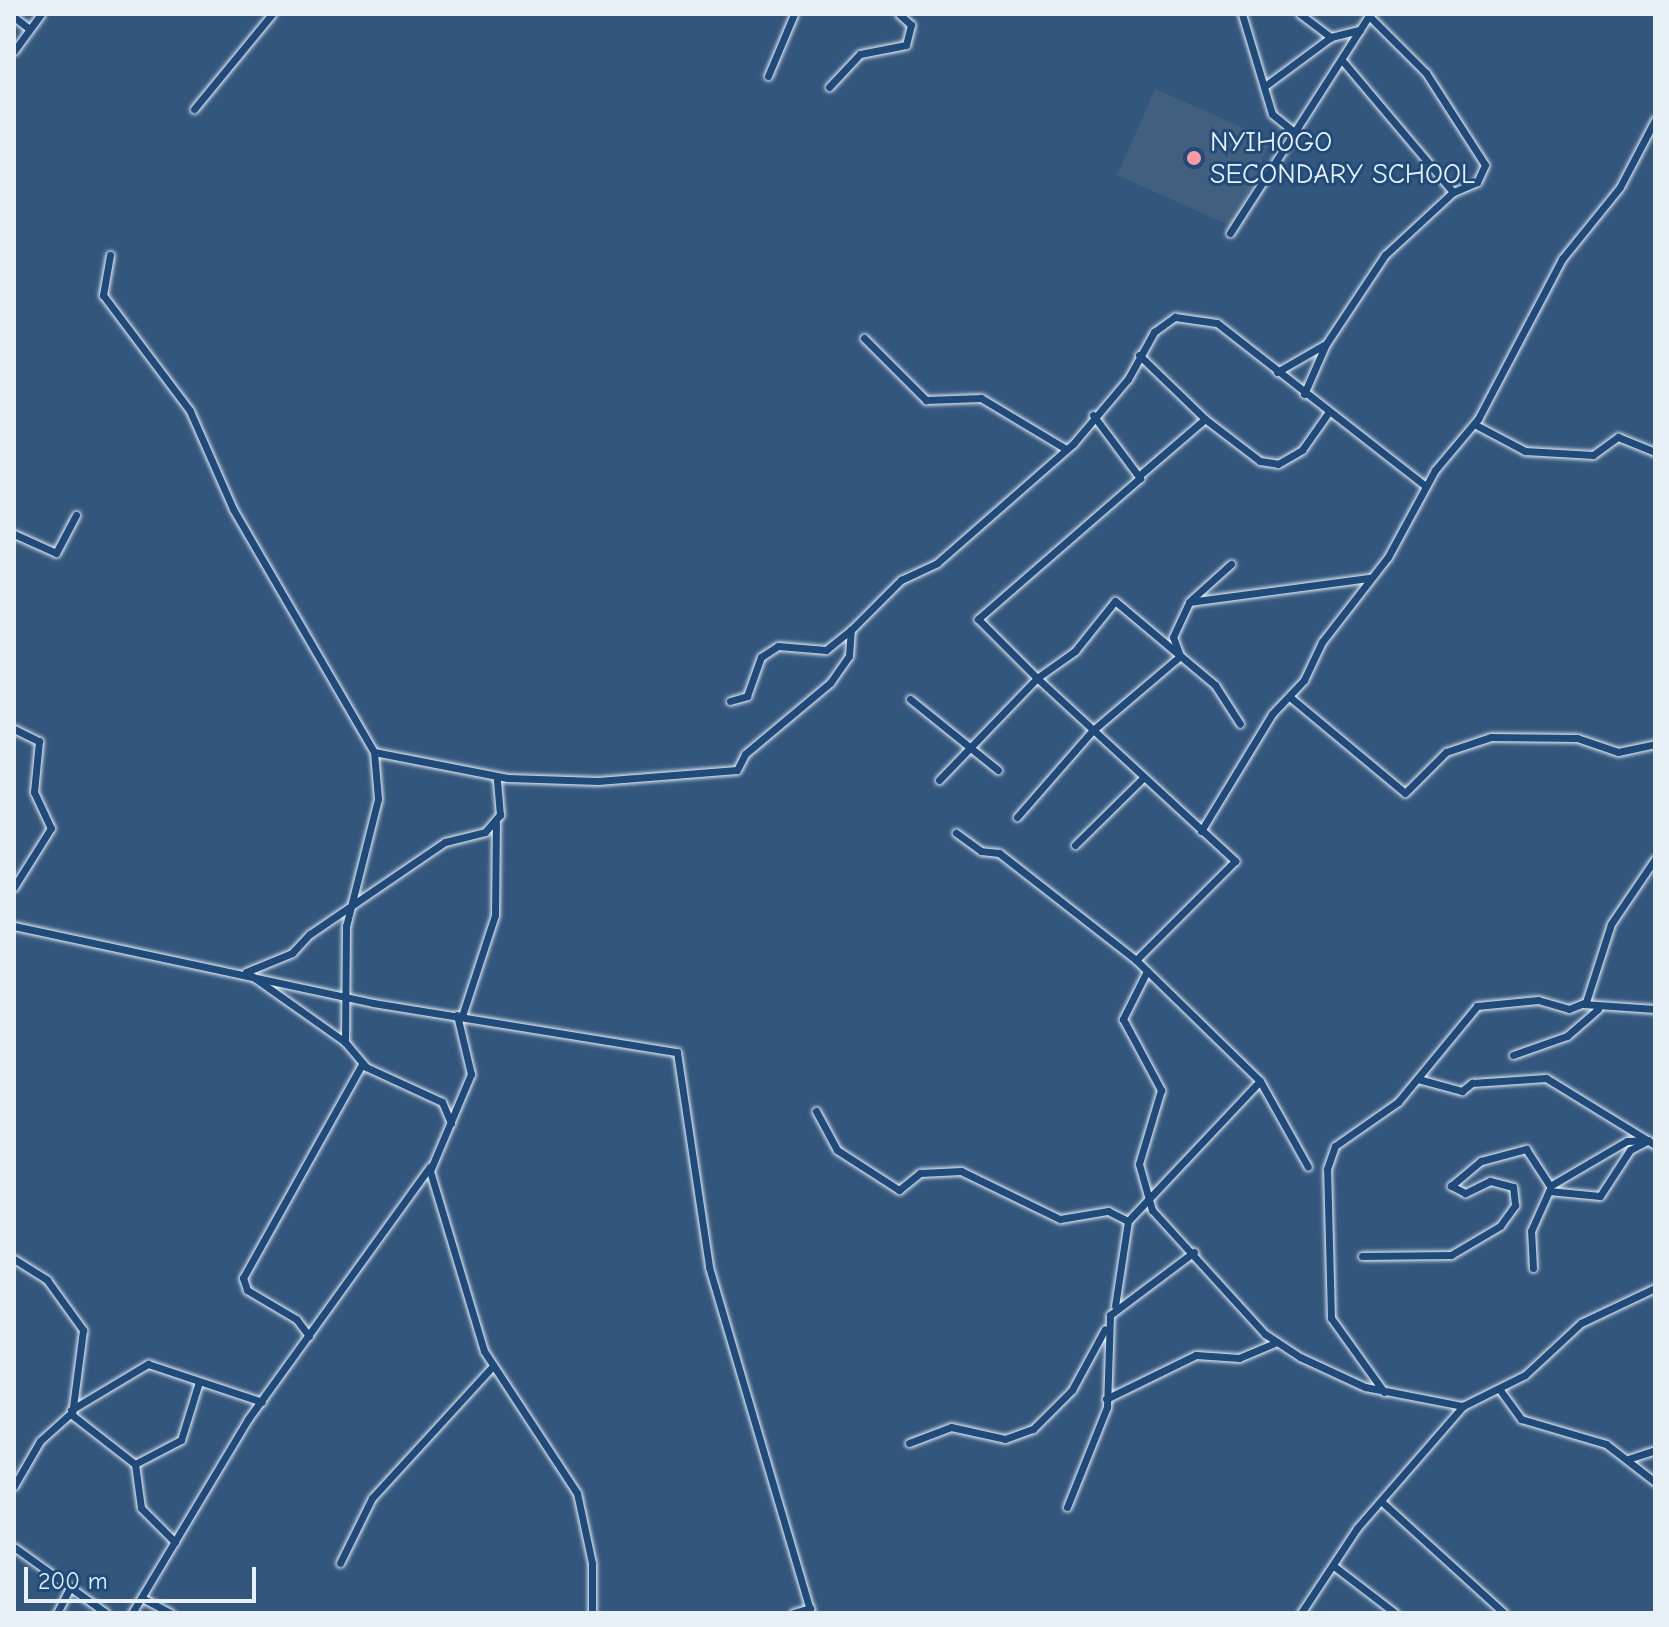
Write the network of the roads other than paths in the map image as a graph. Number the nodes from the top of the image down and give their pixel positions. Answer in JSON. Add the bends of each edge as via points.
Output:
{"nodes":[{"id":1,"x":41,"y":14,"type":"edge"},
{"id":2,"x":272,"y":14,"type":"edge"},
{"id":3,"x":794,"y":14,"type":"edge"},
{"id":4,"x":899,"y":14,"type":"edge"},
{"id":5,"x":1300,"y":14,"type":"edge"},
{"id":6,"x":1240,"y":15,"type":"edge"},
{"id":7,"x":1369,"y":15,"type":"edge"},
{"id":8,"x":14,"y":17,"type":"edge"},
{"id":9,"x":28,"y":28,"type":"junction"},
{"id":10,"x":1360,"y":30,"type":"junction"},
{"id":11,"x":1331,"y":37,"type":"junction"},
{"id":12,"x":14,"y":51,"type":"edge"},
{"id":13,"x":1342,"y":60,"type":"junction"},
{"id":14,"x":768,"y":76,"type":"dead end"},
{"id":15,"x":1265,"y":86,"type":"junction"},
{"id":16,"x":829,"y":87,"type":"dead end"},
{"id":17,"x":194,"y":109,"type":"dead end"},
{"id":18,"x":1655,"y":120,"type":"edge"},
{"id":19,"x":1294,"y":132,"type":"junction"},
{"id":20,"x":1453,"y":192,"type":"junction"},
{"id":21,"x":1230,"y":233,"type":"dead end"},
{"id":22,"x":110,"y":255,"type":"dead end"},
{"id":23,"x":864,"y":338,"type":"dead end"},
{"id":24,"x":1326,"y":344,"type":"junction"},
{"id":25,"x":1139,"y":355,"type":"junction"},
{"id":26,"x":1277,"y":372,"type":"junction"},
{"id":27,"x":1304,"y":394,"type":"junction"},
{"id":28,"x":1328,"y":413,"type":"junction"},
{"id":29,"x":1093,"y":415,"type":"junction"},
{"id":30,"x":1205,"y":419,"type":"junction"},
{"id":31,"x":1474,"y":424,"type":"junction"},
{"id":32,"x":1066,"y":449,"type":"junction"},
{"id":33,"x":1655,"y":452,"type":"edge"},
{"id":34,"x":1141,"y":474,"type":"junction"},
{"id":35,"x":1426,"y":486,"type":"junction"},
{"id":36,"x":76,"y":515,"type":"dead end"},
{"id":37,"x":14,"y":534,"type":"edge"},
{"id":38,"x":1231,"y":564,"type":"dead end"},
{"id":39,"x":1370,"y":578,"type":"junction"},
{"id":40,"x":1189,"y":602,"type":"junction"},
{"id":41,"x":851,"y":630,"type":"junction"},
{"id":42,"x":1180,"y":656,"type":"junction"},
{"id":43,"x":1037,"y":678,"type":"junction"},
{"id":44,"x":1291,"y":698,"type":"junction"},
{"id":45,"x":910,"y":699,"type":"dead end"},
{"id":46,"x":730,"y":701,"type":"dead end"},
{"id":47,"x":1240,"y":724,"type":"dead end"},
{"id":48,"x":14,"y":729,"type":"edge"},
{"id":49,"x":1092,"y":731,"type":"junction"},
{"id":50,"x":1655,"y":744,"type":"edge"},
{"id":51,"x":968,"y":747,"type":"junction"},
{"id":52,"x":374,"y":752,"type":"junction"},
{"id":53,"x":998,"y":770,"type":"dead end"},
{"id":54,"x":497,"y":777,"type":"junction"},
{"id":55,"x":1142,"y":779,"type":"junction"},
{"id":56,"x":939,"y":780,"type":"dead end"},
{"id":57,"x":1017,"y":817,"type":"dead end"},
{"id":58,"x":496,"y":823,"type":"junction"},
{"id":59,"x":1201,"y":831,"type":"junction"},
{"id":60,"x":956,"y":833,"type":"dead end"},
{"id":61,"x":1075,"y":845,"type":"dead end"},
{"id":62,"x":1655,"y":859,"type":"edge"},
{"id":63,"x":14,"y":887,"type":"edge"},
{"id":64,"x":353,"y":906,"type":"junction"},
{"id":65,"x":14,"y":926,"type":"edge"},
{"id":66,"x":1136,"y":960,"type":"junction"},
{"id":67,"x":1147,"y":971,"type":"junction"},
{"id":68,"x":246,"y":972,"type":"junction"},
{"id":69,"x":345,"y":996,"type":"junction"},
{"id":70,"x":1583,"y":1004,"type":"junction"},
{"id":71,"x":1598,"y":1009,"type":"junction"},
{"id":72,"x":1655,"y":1009,"type":"edge"},
{"id":73,"x":459,"y":1015,"type":"junction"},
{"id":74,"x":345,"y":1042,"type":"junction"},
{"id":75,"x":1513,"y":1055,"type":"dead end"},
{"id":76,"x":362,"y":1064,"type":"junction"},
{"id":77,"x":1418,"y":1079,"type":"junction"},
{"id":78,"x":1260,"y":1081,"type":"junction"},
{"id":79,"x":816,"y":1111,"type":"dead end"},
{"id":80,"x":451,"y":1123,"type":"junction"},
{"id":81,"x":1652,"y":1142,"type":"edge"},
{"id":82,"x":430,"y":1167,"type":"junction"},
{"id":83,"x":1308,"y":1167,"type":"dead end"},
{"id":84,"x":1145,"y":1197,"type":"junction"},
{"id":85,"x":1128,"y":1221,"type":"junction"},
{"id":86,"x":1194,"y":1252,"type":"junction"},
{"id":87,"x":1362,"y":1256,"type":"dead end"},
{"id":88,"x":14,"y":1259,"type":"edge"},
{"id":89,"x":1533,"y":1268,"type":"dead end"},
{"id":90,"x":1655,"y":1288,"type":"edge"},
{"id":91,"x":1115,"y":1306,"type":"junction"},
{"id":92,"x":1107,"y":1323,"type":"junction"},
{"id":93,"x":309,"y":1336,"type":"junction"},
{"id":94,"x":1277,"y":1342,"type":"junction"},
{"id":95,"x":492,"y":1367,"type":"junction"},
{"id":96,"x":198,"y":1385,"type":"junction"},
{"id":97,"x":1500,"y":1390,"type":"junction"},
{"id":98,"x":1384,"y":1392,"type":"junction"},
{"id":99,"x":1106,"y":1399,"type":"junction"},
{"id":100,"x":262,"y":1402,"type":"junction"},
{"id":101,"x":1463,"y":1406,"type":"junction"},
{"id":102,"x":71,"y":1412,"type":"junction"},
{"id":103,"x":909,"y":1443,"type":"dead end"},
{"id":104,"x":1655,"y":1450,"type":"edge"},
{"id":105,"x":1628,"y":1459,"type":"junction"},
{"id":106,"x":135,"y":1464,"type":"junction"},
{"id":107,"x":1655,"y":1482,"type":"edge"},
{"id":108,"x":14,"y":1486,"type":"edge"},
{"id":109,"x":1382,"y":1502,"type":"junction"},
{"id":110,"x":1067,"y":1507,"type":"dead end"},
{"id":111,"x":175,"y":1542,"type":"junction"},
{"id":112,"x":14,"y":1547,"type":"edge"},
{"id":113,"x":340,"y":1563,"type":"dead end"},
{"id":114,"x":1335,"y":1567,"type":"junction"},
{"id":115,"x":70,"y":1588,"type":"junction"},
{"id":116,"x":144,"y":1599,"type":"junction"},
{"id":117,"x":811,"y":1610,"type":"edge"},
{"id":118,"x":57,"y":1613,"type":"edge"},
{"id":119,"x":106,"y":1613,"type":"edge"},
{"id":120,"x":132,"y":1613,"type":"edge"},
{"id":121,"x":170,"y":1613,"type":"edge"},
{"id":122,"x":592,"y":1613,"type":"edge"},
{"id":123,"x":793,"y":1613,"type":"edge"},
{"id":124,"x":1301,"y":1613,"type":"edge"},
{"id":125,"x":1395,"y":1613,"type":"edge"},
{"id":126,"x":1504,"y":1613,"type":"edge"}],
"edges":[{"from":1,"to":9,"type":"street"},
{"from":2,"to":17,"type":"street"},
{"from":3,"to":14,"type":"street"},
{"from":4,"to":16,"type":"street","via":[[911,25],[906,45],[860,54]]},
{"from":5,"to":11,"type":"street"},
{"from":6,"to":15,"type":"street"},
{"from":7,"to":10,"type":"street"},
{"from":7,"to":20,"type":"street","via":[[1426,73],[1485,165],[1477,182]]},
{"from":8,"to":9,"type":"street"},
{"from":9,"to":12,"type":"street"},
{"from":10,"to":11,"type":"street"},
{"from":10,"to":13,"type":"street"},
{"from":11,"to":15,"type":"street"},
{"from":13,"to":19,"type":"street"},
{"from":13,"to":20,"type":"street"},
{"from":15,"to":19,"type":"street","via":[[1277,123]]},
{"from":18,"to":31,"type":"street","via":[[1620,187],[1562,259]]},
{"from":19,"to":21,"type":"street"},
{"from":20,"to":24,"type":"street","via":[[1385,255]]},
{"from":22,"to":52,"type":"street","via":[[103,295],[190,411],[233,509]]},
{"from":23,"to":32,"type":"street","via":[[926,400],[981,398]]},
{"from":24,"to":26,"type":"street"},
{"from":24,"to":27,"type":"street"},
{"from":25,"to":26,"type":"street","via":[[1175,317],[1202,316]]},
{"from":25,"to":29,"type":"street","via":[[1124,384]]},
{"from":25,"to":30,"type":"street"},
{"from":26,"to":27,"type":"street"},
{"from":27,"to":28,"type":"street"},
{"from":28,"to":30,"type":"street","via":[[1302,450],[1278,464],[1260,461]]},
{"from":28,"to":35,"type":"street"},
{"from":29,"to":32,"type":"street"},
{"from":29,"to":34,"type":"street"},
{"from":30,"to":34,"type":"street"},
{"from":31,"to":33,"type":"street","via":[[1525,451],[1593,455],[1618,437]]},
{"from":31,"to":35,"type":"street"},
{"from":32,"to":41,"type":"street","via":[[937,563],[901,580]]},
{"from":34,"to":43,"type":"street","via":[[977,613],[998,646]]},
{"from":35,"to":39,"type":"street"},
{"from":36,"to":37,"type":"street","via":[[56,553]]},
{"from":38,"to":40,"type":"street"},
{"from":39,"to":40,"type":"street"},
{"from":39,"to":44,"type":"street","via":[[1354,609],[1322,642]]},
{"from":40,"to":42,"type":"street","via":[[1173,637]]},
{"from":41,"to":46,"type":"street","via":[[826,650],[778,646],[761,657],[747,696]]},
{"from":41,"to":54,"type":"street","via":[[849,656],[830,683],[745,754],[737,770],[600,781]]},
{"from":42,"to":43,"type":"street","via":[[1112,601],[1075,651]]},
{"from":42,"to":47,"type":"street","via":[[1215,685]]},
{"from":42,"to":49,"type":"street"},
{"from":43,"to":49,"type":"street"},
{"from":43,"to":51,"type":"street"},
{"from":44,"to":50,"type":"street","via":[[1405,793],[1446,752],[1491,737],[1577,738],[1618,752]]},
{"from":44,"to":59,"type":"street","via":[[1272,714]]},
{"from":45,"to":51,"type":"street"},
{"from":48,"to":63,"type":"street","via":[[39,741],[34,792],[51,828]]},
{"from":49,"to":55,"type":"street"},
{"from":49,"to":57,"type":"street"},
{"from":51,"to":53,"type":"street"},
{"from":51,"to":56,"type":"street"},
{"from":52,"to":54,"type":"street"},
{"from":52,"to":64,"type":"street","via":[[378,799]]},
{"from":54,"to":58,"type":"street"},
{"from":55,"to":59,"type":"street"},
{"from":55,"to":61,"type":"street"},
{"from":58,"to":64,"type":"street","via":[[445,842]]},
{"from":58,"to":73,"type":"street","via":[[497,907]]},
{"from":59,"to":66,"type":"street","via":[[1235,861]]},
{"from":60,"to":66,"type":"street","via":[[981,851],[999,853]]},
{"from":62,"to":70,"type":"street","via":[[1611,924]]},
{"from":64,"to":68,"type":"street","via":[[292,953]]},
{"from":64,"to":69,"type":"street"},
{"from":65,"to":68,"type":"street","via":[[56,930],[130,955]]},
{"from":66,"to":67,"type":"street"},
{"from":67,"to":78,"type":"street"},
{"from":67,"to":84,"type":"street","via":[[1123,1019],[1161,1090],[1139,1164]]},
{"from":68,"to":69,"type":"street"},
{"from":68,"to":74,"type":"street"},
{"from":69,"to":73,"type":"street"},
{"from":69,"to":74,"type":"street"},
{"from":70,"to":71,"type":"street"},
{"from":70,"to":77,"type":"street","via":[[1477,1006]]},
{"from":71,"to":72,"type":"street"},
{"from":71,"to":75,"type":"street","via":[[1567,1036]]},
{"from":73,"to":80,"type":"street","via":[[471,1069]]},
{"from":73,"to":117,"type":"street","via":[[677,1052],[709,1267]]},
{"from":74,"to":76,"type":"street"},
{"from":76,"to":80,"type":"street","via":[[438,1099]]},
{"from":76,"to":93,"type":"street","via":[[243,1278],[247,1290],[296,1319]]},
{"from":77,"to":81,"type":"street","via":[[1462,1091],[1472,1083],[1546,1078]]},
{"from":77,"to":98,"type":"street","via":[[1398,1102],[1338,1143],[1327,1169],[1331,1318]]},
{"from":78,"to":83,"type":"street"},
{"from":78,"to":84,"type":"street"},
{"from":79,"to":85,"type":"street","via":[[837,1150],[899,1190],[920,1173],[961,1171],[1060,1219],[1108,1211]]},
{"from":80,"to":82,"type":"street"},
{"from":81,"to":87,"type":"street","via":[[1627,1141],[1550,1186],[1526,1149],[1481,1161],[1451,1186],[1465,1193],[1490,1181],[1513,1187],[1515,1205],[1500,1226],[1451,1255]]},
{"from":81,"to":89,"type":"street","via":[[1630,1150],[1600,1196],[1549,1191],[1531,1231]]},
{"from":82,"to":93,"type":"street"},
{"from":82,"to":95,"type":"street"},
{"from":84,"to":85,"type":"street"},
{"from":84,"to":86,"type":"street"},
{"from":85,"to":91,"type":"street"},
{"from":86,"to":91,"type":"street","via":[[1142,1298]]},
{"from":86,"to":94,"type":"street"},
{"from":88,"to":102,"type":"street","via":[[47,1280],[83,1330]]},
{"from":90,"to":97,"type":"street","via":[[1581,1323],[1533,1370]]},
{"from":91,"to":92,"type":"street"},
{"from":92,"to":99,"type":"street"},
{"from":92,"to":103,"type":"street","via":[[1072,1390],[1033,1429],[1005,1439],[951,1427]]},
{"from":93,"to":100,"type":"street"},
{"from":94,"to":98,"type":"street"},
{"from":94,"to":99,"type":"street","via":[[1239,1358],[1196,1355]]},
{"from":95,"to":113,"type":"street","via":[[372,1498]]},
{"from":95,"to":122,"type":"street","via":[[573,1483],[592,1563]]},
{"from":96,"to":100,"type":"street"},
{"from":96,"to":102,"type":"street","via":[[148,1364]]},
{"from":96,"to":106,"type":"street","via":[[181,1440]]},
{"from":97,"to":101,"type":"street"},
{"from":97,"to":105,"type":"street","via":[[1507,1406],[1533,1425],[1606,1444]]},
{"from":98,"to":101,"type":"street"},
{"from":99,"to":110,"type":"street"},
{"from":100,"to":111,"type":"street"},
{"from":101,"to":109,"type":"street"},
{"from":102,"to":106,"type":"street"},
{"from":102,"to":108,"type":"street","via":[[40,1441]]},
{"from":104,"to":105,"type":"street"},
{"from":105,"to":107,"type":"street"},
{"from":106,"to":111,"type":"street","via":[[141,1508]]},
{"from":109,"to":114,"type":"street"},
{"from":109,"to":126,"type":"street"},
{"from":111,"to":116,"type":"street"},
{"from":112,"to":115,"type":"street"},
{"from":114,"to":124,"type":"street"},
{"from":114,"to":125,"type":"street"},
{"from":115,"to":118,"type":"street"},
{"from":115,"to":119,"type":"street"},
{"from":116,"to":120,"type":"street"},
{"from":116,"to":121,"type":"street"},
{"from":117,"to":123,"type":"street"}]}
